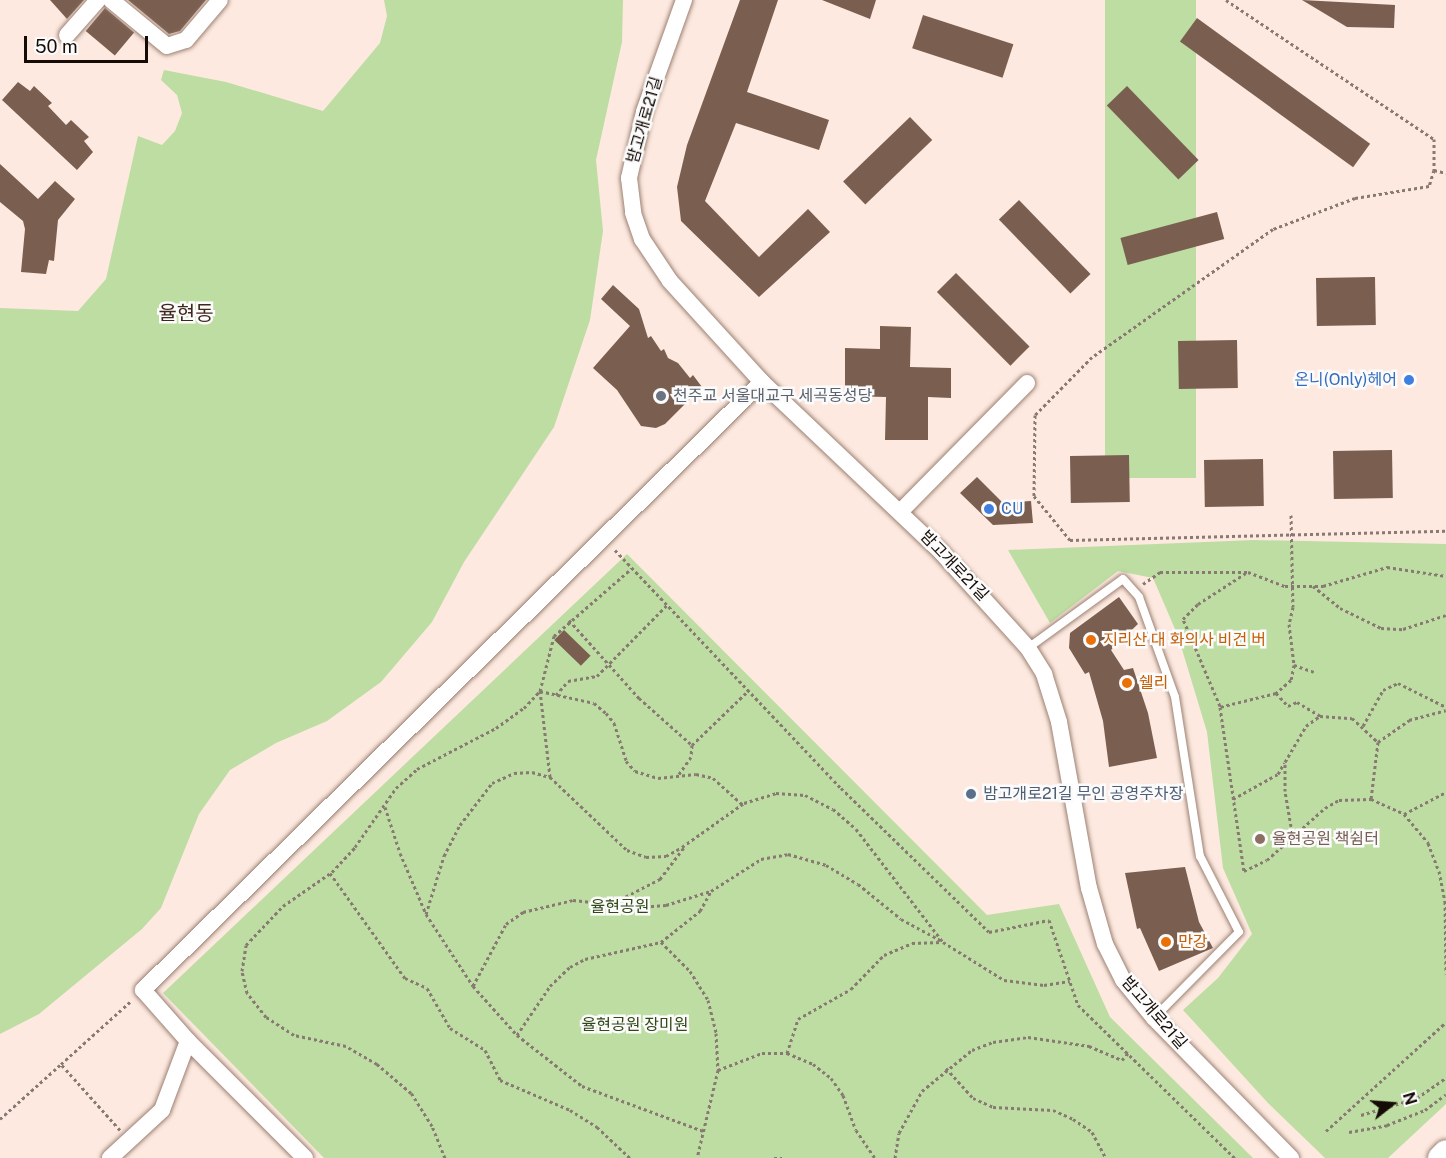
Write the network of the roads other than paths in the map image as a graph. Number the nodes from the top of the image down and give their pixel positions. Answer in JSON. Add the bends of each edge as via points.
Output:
{"nodes":[{"id":1,"x":98,"y":0,"type":"edge"},
{"id":2,"x":111,"y":0,"type":"edge"},
{"id":3,"x":220,"y":0,"type":"edge"},
{"id":4,"x":684,"y":0,"type":"edge"},
{"id":5,"x":67,"y":35,"type":"dead end"},
{"id":6,"x":762,"y":382,"type":"junction"},
{"id":7,"x":1027,"y":383,"type":"dead end"},
{"id":8,"x":900,"y":512,"type":"junction"},
{"id":9,"x":1028,"y":648,"type":"junction"},
{"id":10,"x":1154,"y":1018,"type":"junction"},
{"id":11,"x":188,"y":1041,"type":"junction"},
{"id":12,"x":1446,"y":1152,"type":"edge"},
{"id":13,"x":110,"y":1158,"type":"edge"},
{"id":14,"x":305,"y":1158,"type":"edge"},
{"id":15,"x":1291,"y":1158,"type":"edge"},
{"id":16,"x":1440,"y":1158,"type":"edge"}],
"edges":[{"from":1,"to":5,"type":"street"},
{"from":2,"to":3,"type":"street","via":[[163,44],[186,40]]},
{"from":4,"to":6,"type":"street","name":"밤고개로21길","via":[[642,122],[629,178],[633,213],[642,239],[670,281]]},
{"from":6,"to":8,"type":"street","name":"밤고개로21길"},
{"from":6,"to":11,"type":"street","via":[[143,990]]},
{"from":7,"to":8,"type":"street"},
{"from":8,"to":9,"type":"street","name":"밤고개로21길","via":[[1007,620]]},
{"from":9,"to":10,"type":"street","name":"밤고개로21길","via":[[1044,674],[1059,722],[1089,888],[1105,944],[1123,980]]},
{"from":9,"to":10,"type":"lane","via":[[1123,579],[1133,591],[1175,697],[1200,856],[1239,932]]},
{"from":10,"to":15,"type":"street","name":"밤고개로21길"},
{"from":11,"to":13,"type":"street","via":[[162,1110]]},
{"from":11,"to":14,"type":"street"},
{"from":12,"to":16,"type":"main road"}]}
